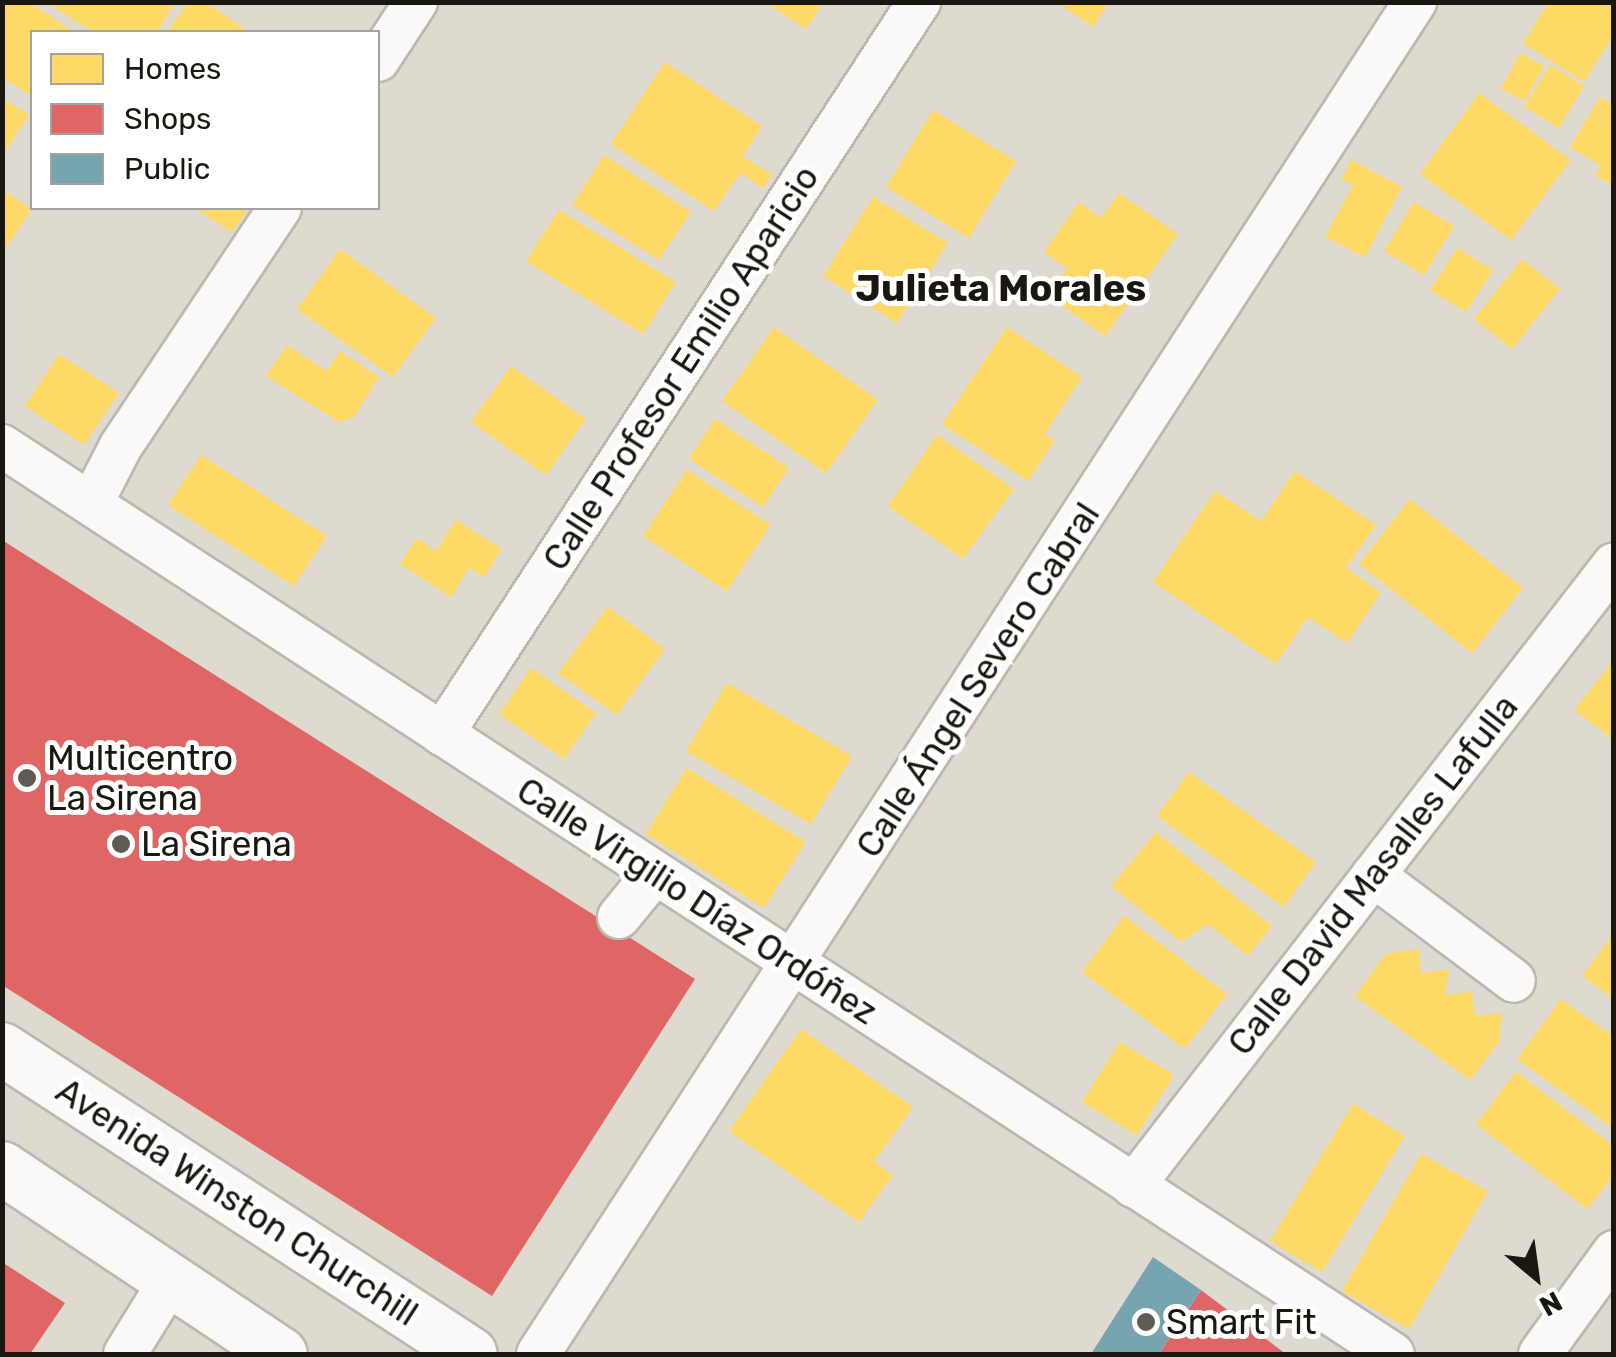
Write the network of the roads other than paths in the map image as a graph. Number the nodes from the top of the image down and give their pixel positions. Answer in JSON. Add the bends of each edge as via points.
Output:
{"nodes":[{"id":1,"x":416,"y":2,"type":"edge"},
{"id":2,"x":919,"y":2,"type":"edge"},
{"id":3,"x":1415,"y":2,"type":"edge"},
{"id":4,"x":380,"y":57,"type":"edge"},
{"id":5,"x":279,"y":210,"type":"edge"},
{"id":6,"x":2,"y":446,"type":"edge"},
{"id":7,"x":91,"y":504,"type":"junction"},
{"id":8,"x":1614,"y":564,"type":"edge"},
{"id":9,"x":442,"y":734,"type":"junction"},
{"id":10,"x":655,"y":873,"type":"junction"},
{"id":11,"x":1373,"y":876,"type":"junction"},
{"id":12,"x":619,"y":916,"type":"dead end"},
{"id":13,"x":794,"y":965,"type":"junction"},
{"id":14,"x":1514,"y":981,"type":"dead end"},
{"id":15,"x":2,"y":1049,"type":"edge"},
{"id":16,"x":2,"y":1168,"type":"edge"},
{"id":17,"x":1133,"y":1186,"type":"junction"},
{"id":18,"x":1614,"y":1252,"type":"edge"},
{"id":19,"x":168,"y":1284,"type":"junction"},
{"id":20,"x":125,"y":1354,"type":"edge"},
{"id":21,"x":281,"y":1354,"type":"edge"},
{"id":22,"x":471,"y":1354,"type":"edge"},
{"id":23,"x":538,"y":1354,"type":"edge"},
{"id":24,"x":1394,"y":1354,"type":"edge"},
{"id":25,"x":1540,"y":1354,"type":"edge"}],
"edges":[{"from":1,"to":4,"type":"street"},
{"from":2,"to":9,"type":"street","name":"Calle Profesor Emilio Aparicio"},
{"from":3,"to":13,"type":"street","name":"Calle Ángel Severo Cabral"},
{"from":5,"to":7,"type":"street","via":[[121,446]]},
{"from":6,"to":7,"type":"street","name":"Calle Virgilio Díaz Ordóñez"},
{"from":7,"to":9,"type":"street","name":"Calle Virgilio Díaz Ordóñez"},
{"from":8,"to":11,"type":"street","name":"Calle David Masalles Lafulla"},
{"from":9,"to":10,"type":"street","name":"Calle Virgilio Díaz Ordóñez"},
{"from":10,"to":12,"type":"street"},
{"from":10,"to":13,"type":"street","name":"Calle Virgilio Díaz Ordóñez"},
{"from":11,"to":14,"type":"street"},
{"from":11,"to":17,"type":"street","name":"Calle David Masalles Lafulla"},
{"from":13,"to":17,"type":"street","name":"Calle Virgilio Díaz Ordóñez"},
{"from":13,"to":23,"type":"street","name":"Calle Ángel Severo Cabral"},
{"from":15,"to":22,"type":"main road","name":"Avenida Winston Churchill"},
{"from":16,"to":19,"type":"main road"},
{"from":17,"to":24,"type":"street","name":"Calle Virgilio Díaz Ordóñez"},
{"from":18,"to":25,"type":"street"},
{"from":19,"to":20,"type":"street"},
{"from":19,"to":21,"type":"main road"}]}
